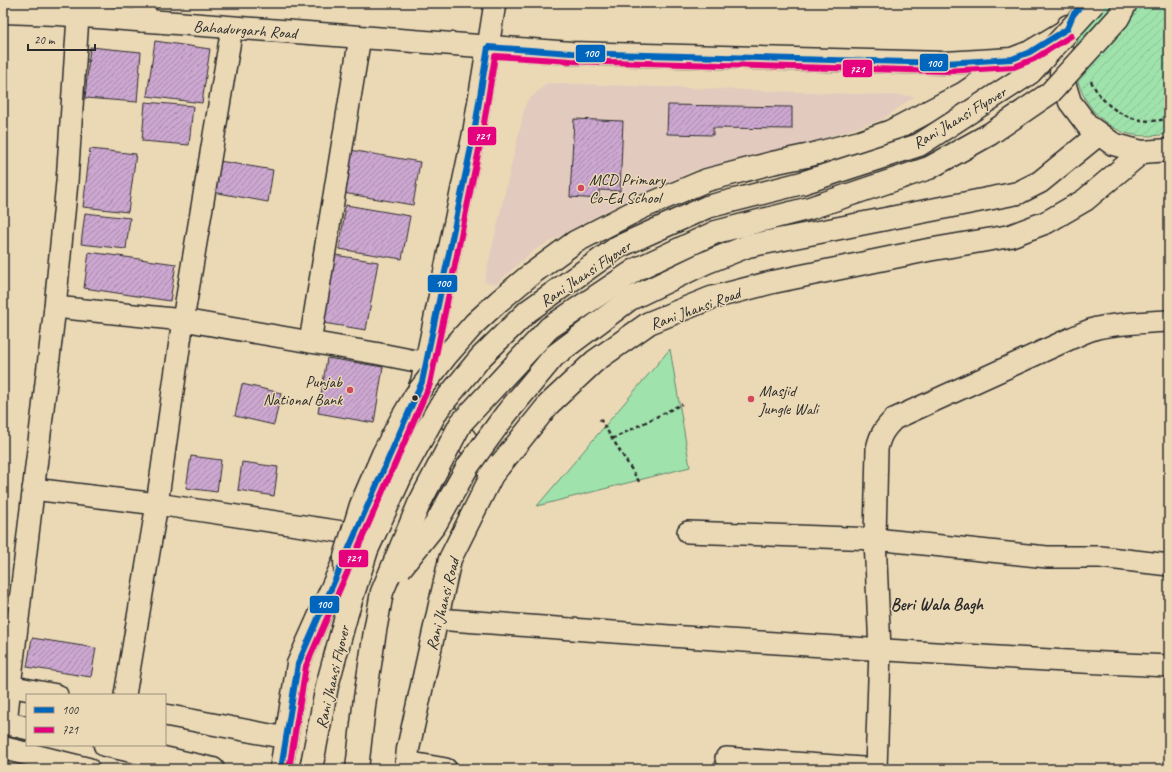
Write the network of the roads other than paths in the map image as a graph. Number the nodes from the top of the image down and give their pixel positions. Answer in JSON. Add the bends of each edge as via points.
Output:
{"nodes":[{"id":1,"x":495,"y":3,"type":"edge"},
{"id":2,"x":1083,"y":3,"type":"edge"},
{"id":3,"x":1094,"y":3,"type":"edge"},
{"id":4,"x":1126,"y":3,"type":"edge"},
{"id":5,"x":65,"y":11,"type":"edge"},
{"id":6,"x":3,"y":12,"type":"edge"},
{"id":7,"x":144,"y":12,"type":"edge"},
{"id":8,"x":232,"y":28,"type":"junction"},
{"id":9,"x":1067,"y":29,"type":"junction"},
{"id":10,"x":360,"y":37,"type":"junction"},
{"id":11,"x":488,"y":47,"type":"junction"},
{"id":12,"x":1012,"y":59,"type":"junction"},
{"id":13,"x":1099,"y":134,"type":"junction"},
{"id":14,"x":1169,"y":150,"type":"edge"},
{"id":15,"x":1142,"y":152,"type":"junction"},
{"id":16,"x":55,"y":307,"type":"junction"},
{"id":17,"x":183,"y":320,"type":"junction"},
{"id":18,"x":1169,"y":321,"type":"edge"},
{"id":19,"x":310,"y":342,"type":"junction"},
{"id":20,"x":424,"y":373,"type":"junction"},
{"id":21,"x":492,"y":475,"type":"junction"},
{"id":22,"x":33,"y":489,"type":"junction"},
{"id":23,"x":157,"y":504,"type":"junction"},
{"id":24,"x":688,"y":532,"type":"dead end"},
{"id":25,"x":356,"y":534,"type":"junction"},
{"id":26,"x":875,"y":539,"type":"junction"},
{"id":27,"x":1169,"y":565,"type":"edge"},
{"id":28,"x":382,"y":592,"type":"junction"},
{"id":29,"x":347,"y":613,"type":"junction"},
{"id":30,"x":437,"y":618,"type":"junction"},
{"id":31,"x":880,"y":650,"type":"junction"},
{"id":32,"x":1169,"y":666,"type":"edge"},
{"id":33,"x":6,"y":686,"type":"edge"},
{"id":34,"x":50,"y":694,"type":"edge"},
{"id":35,"x":125,"y":694,"type":"edge"},
{"id":36,"x":166,"y":715,"type":"edge"},
{"id":37,"x":5,"y":723,"type":"edge"},
{"id":38,"x":26,"y":728,"type":"edge"},
{"id":39,"x":286,"y":738,"type":"junction"},
{"id":40,"x":110,"y":746,"type":"edge"},
{"id":41,"x":3,"y":748,"type":"edge"},
{"id":42,"x":726,"y":758,"type":"dead end"},
{"id":43,"x":406,"y":765,"type":"edge"},
{"id":44,"x":88,"y":769,"type":"edge"},
{"id":45,"x":213,"y":769,"type":"edge"},
{"id":46,"x":281,"y":769,"type":"edge"},
{"id":47,"x":311,"y":769,"type":"edge"},
{"id":48,"x":357,"y":769,"type":"edge"},
{"id":49,"x":446,"y":769,"type":"edge"},
{"id":50,"x":876,"y":769,"type":"edge"}],
"edges":[{"from":1,"to":11,"type":"street"},
{"from":2,"to":9,"type":"main road","via":[[1073,15]]},
{"from":3,"to":29,"type":"main road","name":"Rani Jhansi Flyover","bridge":true,"via":[[1030,73],[919,145],[802,183],[706,207],[618,247],[528,311],[481,357],[438,409],[401,476],[367,550]]},
{"from":4,"to":28,"type":"main road","name":"Rani Jhansi Flyover","bridge":true,"via":[[1118,18],[1050,93],[990,134],[929,168],[810,208],[716,232],[637,269],[549,328],[461,423],[419,504]]},
{"from":5,"to":6,"type":"main road","name":"Bahadurgarh Road"},
{"from":5,"to":7,"type":"main road","name":"Bahadurgarh Road"},
{"from":5,"to":16,"type":"street","via":[[67,182]]},
{"from":7,"to":8,"type":"main road","name":"Bahadurgarh Road"},
{"from":8,"to":10,"type":"main road","name":"Bahadurgarh Road"},
{"from":8,"to":17,"type":"street"},
{"from":9,"to":12,"type":"main road","via":[[1030,52]]},
{"from":9,"to":13,"type":"main road","via":[[1062,43],[1061,73],[1070,102],[1088,126]]},
{"from":10,"to":11,"type":"main road","name":"Bahadurgarh Road"},
{"from":10,"to":19,"type":"street"},
{"from":11,"to":12,"type":"main road","via":[[571,53],[945,63]]},
{"from":11,"to":20,"type":"main road","via":[[474,133]]},
{"from":12,"to":29,"type":"main road","bridge":true,"via":[[964,93],[891,131],[860,142],[707,180],[643,207],[575,242],[530,275],[475,323],[415,396],[402,418],[361,505],[345,557]]},
{"from":13,"to":15,"type":"main road","via":[[1112,144]]},
{"from":13,"to":28,"type":"main road","bridge":true,"via":[[1040,182],[1018,193],[748,246],[630,299],[554,356],[506,414],[468,466],[435,525]]},
{"from":14,"to":15,"type":"main road"},
{"from":15,"to":21,"type":"main road","name":"Rani Jhansi Road","via":[[1085,200],[1047,222],[1010,236],[773,282],[711,298],[650,323],[595,360],[549,404]]},
{"from":16,"to":17,"type":"street"},
{"from":16,"to":22,"type":"street"},
{"from":17,"to":19,"type":"street"},
{"from":17,"to":23,"type":"street"},
{"from":18,"to":26,"type":"street","via":[[1096,328],[894,419],[885,427],[877,449]]},
{"from":19,"to":20,"type":"street"},
{"from":20,"to":21,"type":"main road"},
{"from":20,"to":25,"type":"main road"},
{"from":21,"to":30,"type":"main road","name":"Rani Jhansi Road","via":[[450,559]]},
{"from":22,"to":23,"type":"street"},
{"from":22,"to":33,"type":"street"},
{"from":23,"to":25,"type":"street"},
{"from":23,"to":35,"type":"street"},
{"from":24,"to":26,"type":"street"},
{"from":25,"to":39,"type":"main road","via":[[298,664]]},
{"from":26,"to":27,"type":"street","via":[[1047,557],[1100,557]]},
{"from":26,"to":31,"type":"street"},
{"from":28,"to":48,"type":"main road","name":"Rani Jhansi Flyover","bridge":true,"via":[[366,690]]},
{"from":29,"to":47,"type":"main road","name":"Rani Jhansi Flyover","bridge":true,"via":[[327,686]]},
{"from":30,"to":31,"type":"street"},
{"from":30,"to":43,"type":"main road","name":"Rani Jhansi Road"},
{"from":31,"to":32,"type":"street"},
{"from":31,"to":50,"type":"street"},
{"from":33,"to":34,"type":"street"},
{"from":33,"to":37,"type":"street"},
{"from":36,"to":39,"type":"street"},
{"from":37,"to":38,"type":"main road"},
{"from":39,"to":46,"type":"main road"},
{"from":40,"to":45,"type":"main road"},
{"from":41,"to":44,"type":"main road"},
{"from":42,"to":50,"type":"street"},
{"from":43,"to":49,"type":"street"}]}
